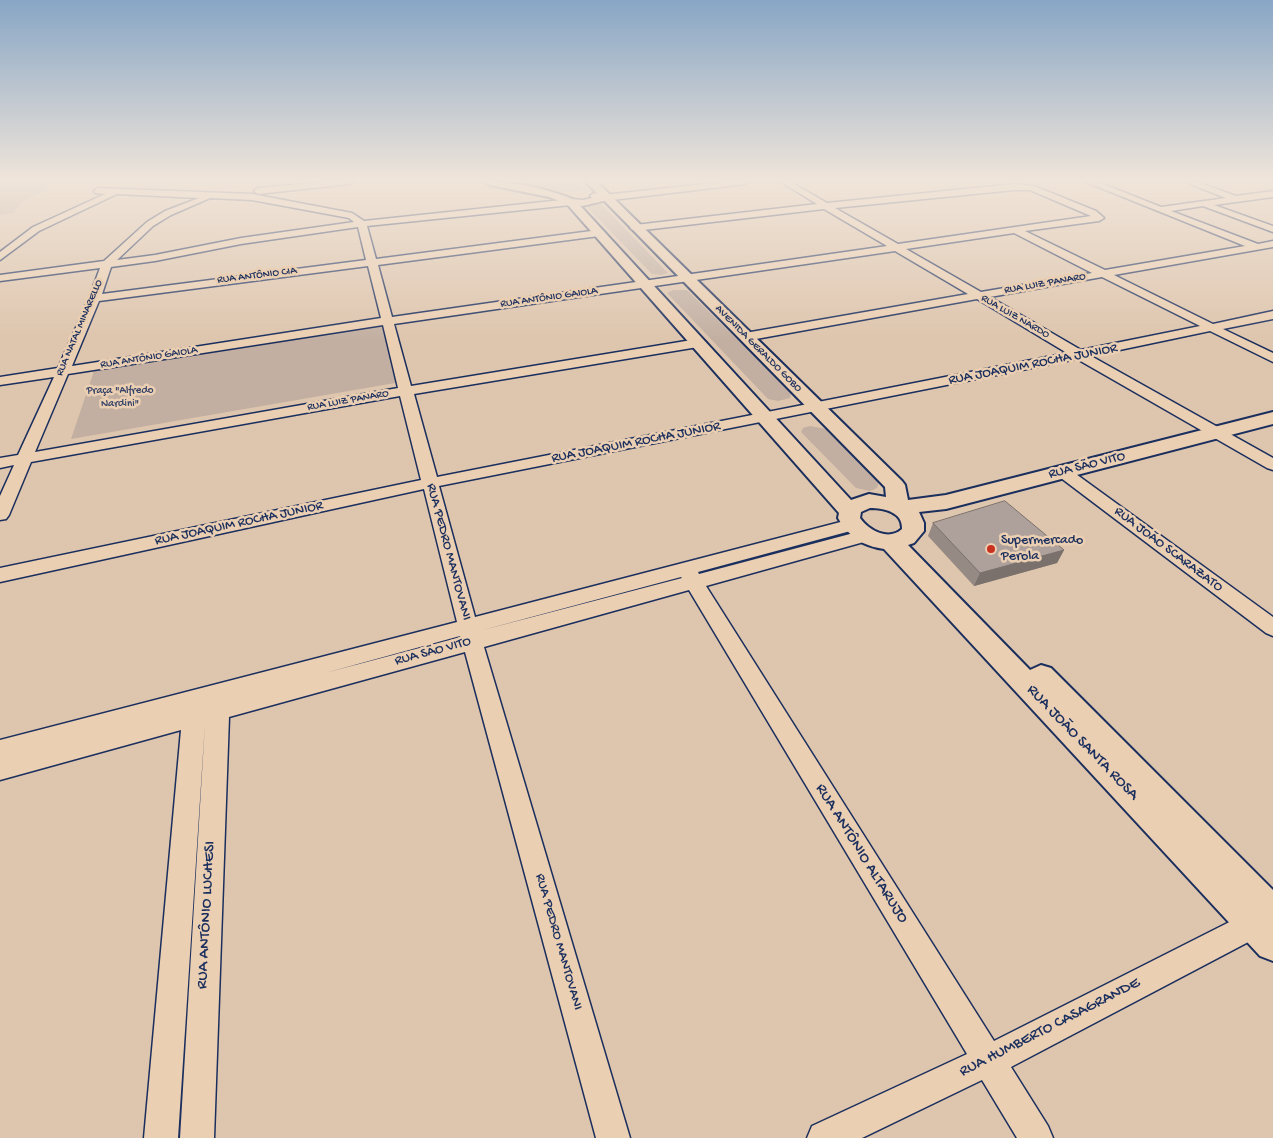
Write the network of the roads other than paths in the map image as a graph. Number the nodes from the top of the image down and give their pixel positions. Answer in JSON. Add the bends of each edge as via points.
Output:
{"nodes":[{"id":1,"x":29,"y":235,"type":"edge"},
{"id":2,"x":138,"y":235,"type":"edge"},
{"id":3,"x":283,"y":235,"type":"edge"},
{"id":4,"x":365,"y":235,"type":"edge"},
{"id":5,"x":582,"y":235,"type":"edge"},
{"id":6,"x":601,"y":235,"type":"edge"},
{"id":7,"x":642,"y":235,"type":"edge"},
{"id":8,"x":874,"y":235,"type":"edge"},
{"id":9,"x":988,"y":235,"type":"edge"},
{"id":10,"x":1025,"y":235,"type":"edge"},
{"id":11,"x":1227,"y":235,"type":"edge"},
{"id":12,"x":1273,"y":244,"type":"edge"},
{"id":13,"x":1256,"y":246,"type":"junction"},
{"id":14,"x":896,"y":248,"type":"junction"},
{"id":15,"x":1273,"y":253,"type":"edge"},
{"id":16,"x":0,"y":257,"type":"edge"},
{"id":17,"x":371,"y":261,"type":"junction"},
{"id":18,"x":107,"y":264,"type":"junction"},
{"id":19,"x":1103,"y":274,"type":"junction"},
{"id":20,"x":0,"y":278,"type":"edge"},
{"id":21,"x":686,"y":278,"type":"junction"},
{"id":22,"x":645,"y":284,"type":"junction"},
{"id":23,"x":978,"y":296,"type":"junction"},
{"id":24,"x":95,"y":298,"type":"junction"},
{"id":25,"x":1273,"y":316,"type":"edge"},
{"id":26,"x":388,"y":321,"type":"junction"},
{"id":27,"x":1214,"y":329,"type":"junction"},
{"id":28,"x":745,"y":337,"type":"junction"},
{"id":29,"x":698,"y":343,"type":"junction"},
{"id":30,"x":1080,"y":355,"type":"junction"},
{"id":31,"x":1273,"y":358,"type":"edge"},
{"id":32,"x":61,"y":372,"type":"junction"},
{"id":33,"x":0,"y":380,"type":"edge"},
{"id":34,"x":406,"y":390,"type":"junction"},
{"id":35,"x":817,"y":408,"type":"junction"},
{"id":36,"x":766,"y":418,"type":"junction"},
{"id":37,"x":1273,"y":418,"type":"edge"},
{"id":38,"x":1273,"y":430,"type":"edge"},
{"id":39,"x":1224,"y":436,"type":"junction"},
{"id":40,"x":24,"y":460,"type":"junction"},
{"id":41,"x":0,"y":463,"type":"edge"},
{"id":42,"x":1273,"y":465,"type":"edge"},
{"id":43,"x":1069,"y":476,"type":"junction"},
{"id":44,"x":430,"y":483,"type":"junction"},
{"id":45,"x":894,"y":485,"type":"junction"},
{"id":46,"x":946,"y":502,"type":"junction"},
{"id":47,"x":0,"y":515,"type":"edge"},
{"id":48,"x":885,"y":524,"type":"junction"},
{"id":49,"x":0,"y":575,"type":"edge"},
{"id":50,"x":690,"y":576,"type":"junction"},
{"id":51,"x":1273,"y":628,"type":"edge"},
{"id":52,"x":470,"y":634,"type":"junction"},
{"id":53,"x":207,"y":704,"type":"junction"},
{"id":54,"x":0,"y":750,"type":"edge"},
{"id":55,"x":0,"y":769,"type":"edge"},
{"id":56,"x":1269,"y":922,"type":"edge"},
{"id":57,"x":988,"y":1061,"type":"junction"},
{"id":58,"x":161,"y":1138,"type":"edge"},
{"id":59,"x":197,"y":1138,"type":"edge"},
{"id":60,"x":613,"y":1138,"type":"edge"},
{"id":61,"x":824,"y":1138,"type":"edge"},
{"id":62,"x":1036,"y":1138,"type":"edge"}],
"edges":[{"from":1,"to":16,"type":"street"},
{"from":2,"to":18,"type":"street","name":"RUA NATAL MINARELLO"},
{"from":3,"to":18,"type":"street"},
{"from":4,"to":17,"type":"street","name":"RUA PEDRO MANTOVANI"},
{"from":5,"to":17,"type":"street","name":"RUA ANTÔNIO CIA"},
{"from":6,"to":22,"type":"street"},
{"from":7,"to":21,"type":"street","name":"AVENIDA GERALDO GOBO"},
{"from":8,"to":14,"type":"street","name":"RUA LUIZ NARDO"},
{"from":9,"to":14,"type":"street","name":"RUA ANTÔNIO GAIOLA"},
{"from":10,"to":19,"type":"street"},
{"from":11,"to":13,"type":"street"},
{"from":12,"to":13,"type":"street","name":"RUA LUIZ PANARO"},
{"from":13,"to":15,"type":"street"},
{"from":13,"to":19,"type":"street","name":"RUA LUIZ PANARO"},
{"from":14,"to":21,"type":"street","name":"RUA ANTÔNIO GAIOLA"},
{"from":14,"to":23,"type":"street","name":"RUA LUIZ NARDO"},
{"from":17,"to":24,"type":"street","name":"RUA ANTÔNIO CIA"},
{"from":17,"to":26,"type":"street","name":"RUA PEDRO MANTOVANI"},
{"from":18,"to":20,"type":"street"},
{"from":18,"to":24,"type":"street","name":"RUA NATAL MINARELLO"},
{"from":19,"to":23,"type":"street","name":"RUA LUIZ PANARO"},
{"from":19,"to":27,"type":"street"},
{"from":21,"to":22,"type":"street","name":"RUA ANTÔNIO GAIOLA"},
{"from":21,"to":28,"type":"street","name":"AVENIDA GERALDO GOBO"},
{"from":22,"to":26,"type":"street","name":"RUA ANTÔNIO GAIOLA"},
{"from":22,"to":29,"type":"street"},
{"from":23,"to":28,"type":"street","name":"RUA LUIZ PANARO"},
{"from":23,"to":30,"type":"street","name":"RUA LUIZ NARDO"},
{"from":24,"to":32,"type":"street","name":"RUA NATAL MINARELLO"},
{"from":25,"to":27,"type":"street","name":"RUA JOAQUIM ROCHA JUNIOR"},
{"from":26,"to":32,"type":"street","name":"RUA ANTÔNIO GAIOLA"},
{"from":26,"to":34,"type":"street","name":"RUA PEDRO MANTOVANI"},
{"from":27,"to":30,"type":"street","name":"RUA JOAQUIM ROCHA JUNIOR"},
{"from":27,"to":31,"type":"street"},
{"from":28,"to":35,"type":"street","name":"AVENIDA GERALDO GOBO"},
{"from":29,"to":34,"type":"street","name":"RUA LUIZ PANARO"},
{"from":29,"to":36,"type":"street"},
{"from":30,"to":35,"type":"street","name":"RUA JOAQUIM ROCHA JUNIOR"},
{"from":30,"to":39,"type":"street","name":"RUA LUIZ NARDO"},
{"from":32,"to":33,"type":"street","name":"RUA ANTÔNIO GAIOLA"},
{"from":32,"to":40,"type":"street","name":"RUA NATAL MINARELLO"},
{"from":34,"to":40,"type":"street","name":"RUA LUIZ PANARO"},
{"from":34,"to":44,"type":"street","name":"RUA PEDRO MANTOVANI"},
{"from":35,"to":36,"type":"street","name":"RUA JOAQUIM ROCHA JUNIOR"},
{"from":35,"to":45,"type":"street","name":"AVENIDA GERALDO GOBO"},
{"from":36,"to":44,"type":"street","name":"RUA JOAQUIM ROCHA JUNIOR"},
{"from":36,"to":48,"type":"street"},
{"from":37,"to":39,"type":"street","name":"RUA SÃO VITO"},
{"from":38,"to":39,"type":"street","name":"RUA SÃO VITO"},
{"from":39,"to":42,"type":"street","name":"RUA LUIZ NARDO"},
{"from":39,"to":43,"type":"street","name":"RUA SÃO VITO"},
{"from":40,"to":41,"type":"street","name":"RUA LUIZ PANARO"},
{"from":40,"to":47,"type":"street","name":"RUA NATAL MINARELLO"},
{"from":43,"to":46,"type":"street","name":"RUA SÃO VITO"},
{"from":43,"to":48,"type":"street","name":"RUA SÃO VITO"},
{"from":43,"to":51,"type":"street","name":"RUA JOÃO SCARAZATO"},
{"from":44,"to":49,"type":"street","name":"RUA JOAQUIM ROCHA JUNIOR"},
{"from":44,"to":52,"type":"street","name":"RUA PEDRO MANTOVANI"},
{"from":45,"to":46,"type":"street"},
{"from":45,"to":48,"type":"street"},
{"from":46,"to":48,"type":"street","name":"RUA SÃO VITO"},
{"from":48,"to":50,"type":"street","name":"RUA SÃO VITO"},
{"from":48,"to":56,"type":"street","name":"RUA JOÃO SANTA ROSA"},
{"from":50,"to":52,"type":"street","name":"RUA SÃO VITO"},
{"from":50,"to":57,"type":"street","name":"RUA ANTÔNIO ALTARUJO"},
{"from":52,"to":53,"type":"street","name":"RUA SÃO VITO"},
{"from":52,"to":60,"type":"street","name":"RUA PEDRO MANTOVANI"},
{"from":53,"to":54,"type":"street","name":"RUA SÃO VITO"},
{"from":53,"to":55,"type":"street","name":"RUA SÃO VITO"},
{"from":53,"to":58,"type":"street","name":"RUA ANTÔNIO LUCHESI"},
{"from":53,"to":59,"type":"street","name":"RUA ANTÔNIO LUCHESI"},
{"from":56,"to":57,"type":"street","name":"RUA HUMBERTO CASAGRANDE"},
{"from":57,"to":61,"type":"street","name":"RUA HUMBERTO CASAGRANDE"},
{"from":57,"to":62,"type":"street","name":"RUA ANTÔNIO ALTARUJO"}]}
